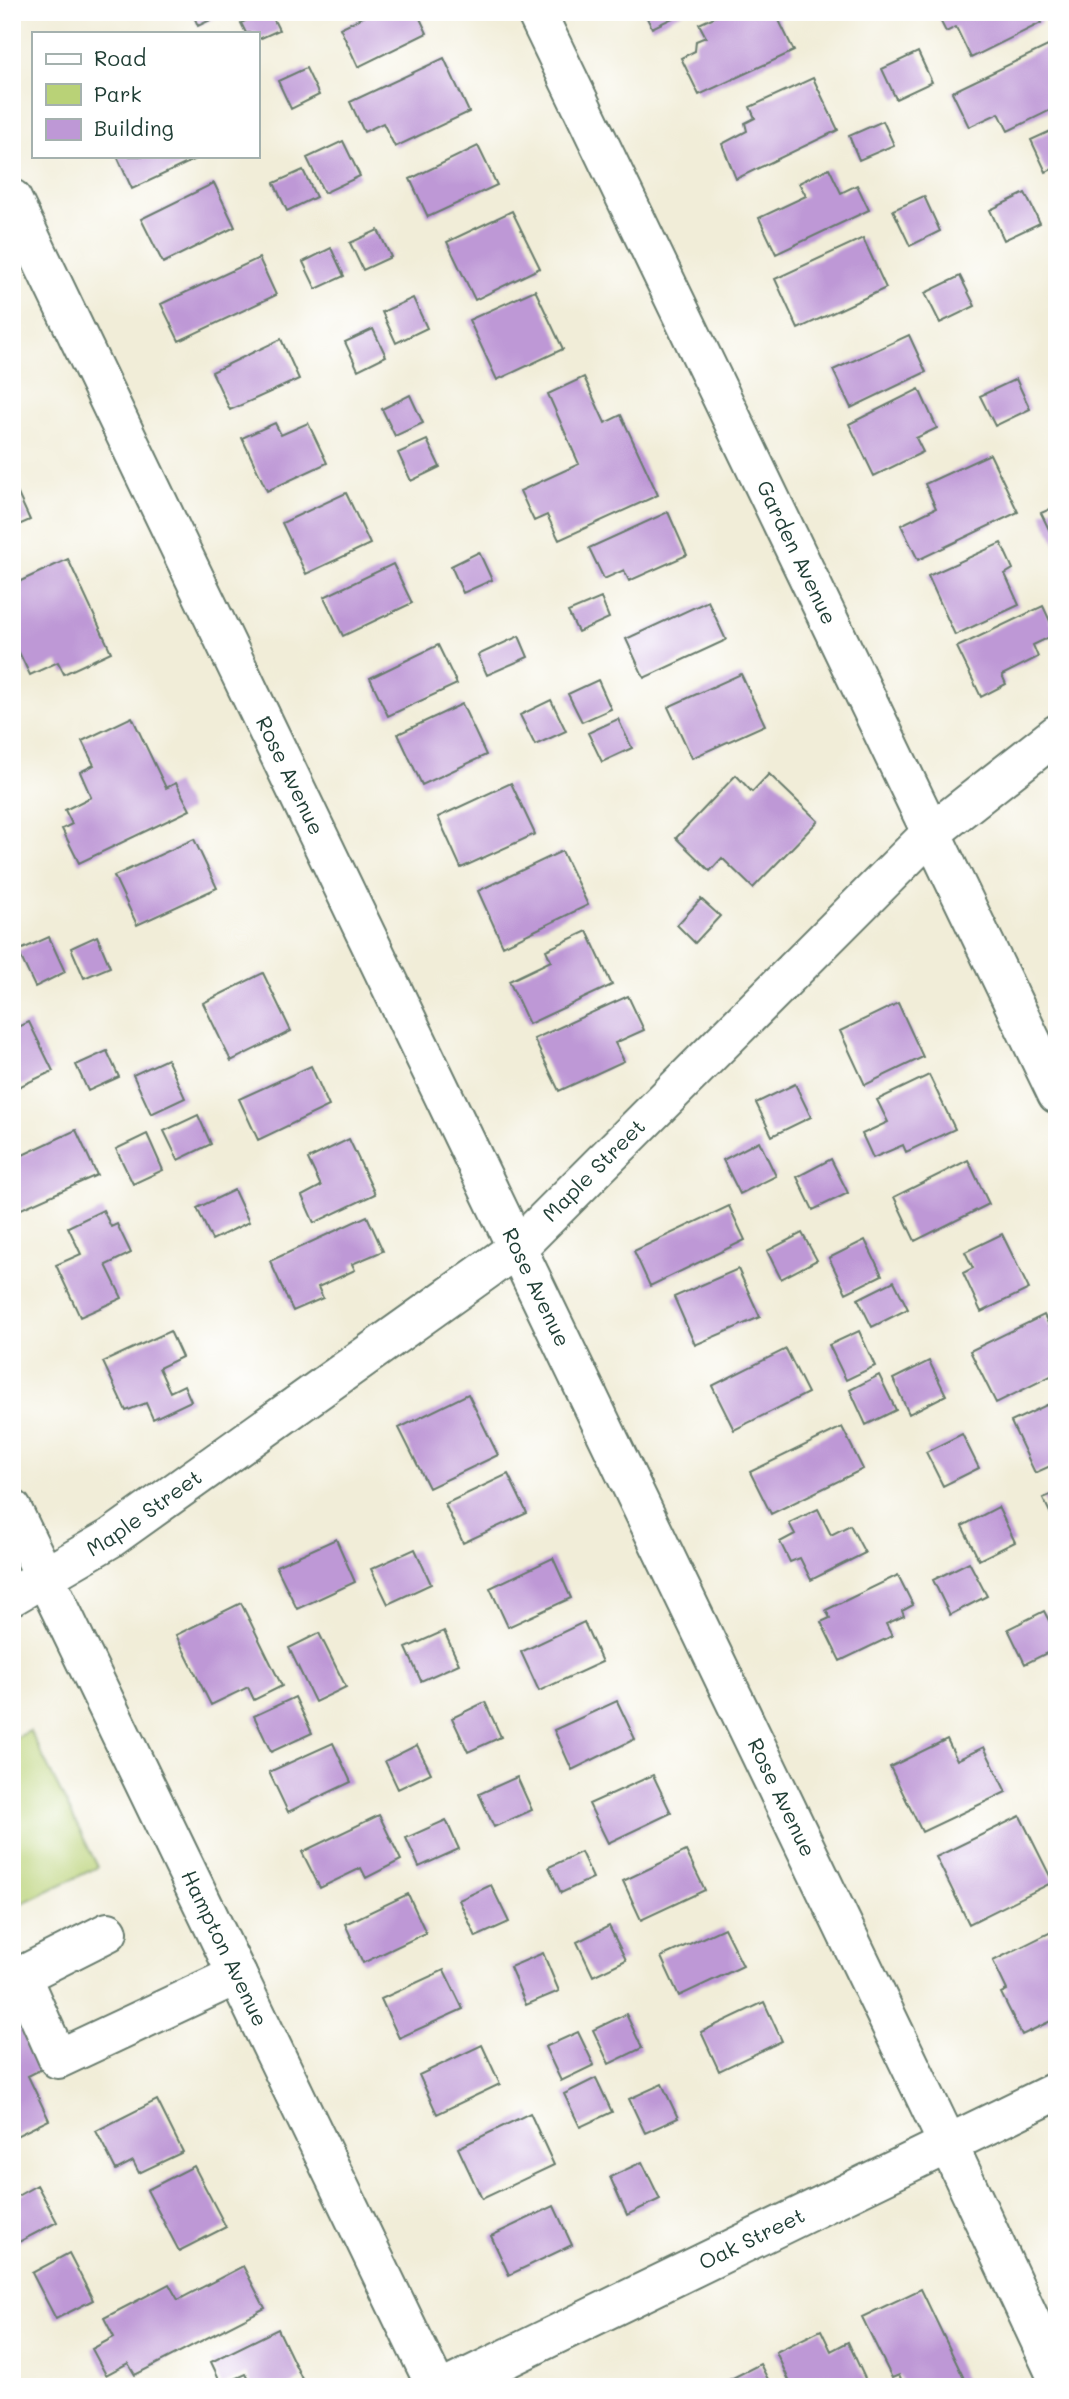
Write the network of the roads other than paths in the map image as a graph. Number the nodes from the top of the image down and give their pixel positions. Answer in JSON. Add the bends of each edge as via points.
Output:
{"nodes":[{"id":1,"x":536,"y":12,"type":"edge"},
{"id":2,"x":12,"y":199,"type":"edge"},
{"id":3,"x":1057,"y":734,"type":"edge"},
{"id":4,"x":931,"y":833,"type":"junction"},
{"id":5,"x":1057,"y":1094,"type":"edge"},
{"id":6,"x":517,"y":1248,"type":"junction"},
{"id":7,"x":12,"y":1509,"type":"edge"},
{"id":8,"x":45,"y":1577,"type":"junction"},
{"id":9,"x":12,"y":1596,"type":"edge"},
{"id":10,"x":108,"y":1932,"type":"dead end"},
{"id":11,"x":237,"y":1975,"type":"junction"},
{"id":12,"x":1057,"y":2091,"type":"edge"},
{"id":13,"x":948,"y":2144,"type":"junction"},
{"id":14,"x":1057,"y":2377,"type":"edge"},
{"id":15,"x":436,"y":2387,"type":"edge"},
{"id":16,"x":448,"y":2387,"type":"edge"}],
"edges":[{"from":1,"to":4,"type":"street","name":"Garden Avenue"},
{"from":2,"to":6,"type":"street","name":"Rose Avenue"},
{"from":3,"to":4,"type":"street","name":"Maple Street"},
{"from":4,"to":5,"type":"street","name":"Garden Avenue"},
{"from":4,"to":6,"type":"street","name":"Maple Street"},
{"from":6,"to":8,"type":"street","name":"Maple Street","via":[[111,1538]]},
{"from":6,"to":13,"type":"street","name":"Rose Avenue"},
{"from":7,"to":8,"type":"street","name":"Hampton Avenue"},
{"from":8,"to":9,"type":"street","name":"Maple Street"},
{"from":8,"to":11,"type":"street","name":"Hampton Avenue"},
{"from":10,"to":11,"type":"street","via":[[21,1976],[58,2059]]},
{"from":11,"to":15,"type":"street","name":"Hampton Avenue"},
{"from":12,"to":13,"type":"street","name":"Oak Street"},
{"from":13,"to":14,"type":"street","name":"Rose Avenue"},
{"from":13,"to":16,"type":"street","name":"Oak Street"}]}
